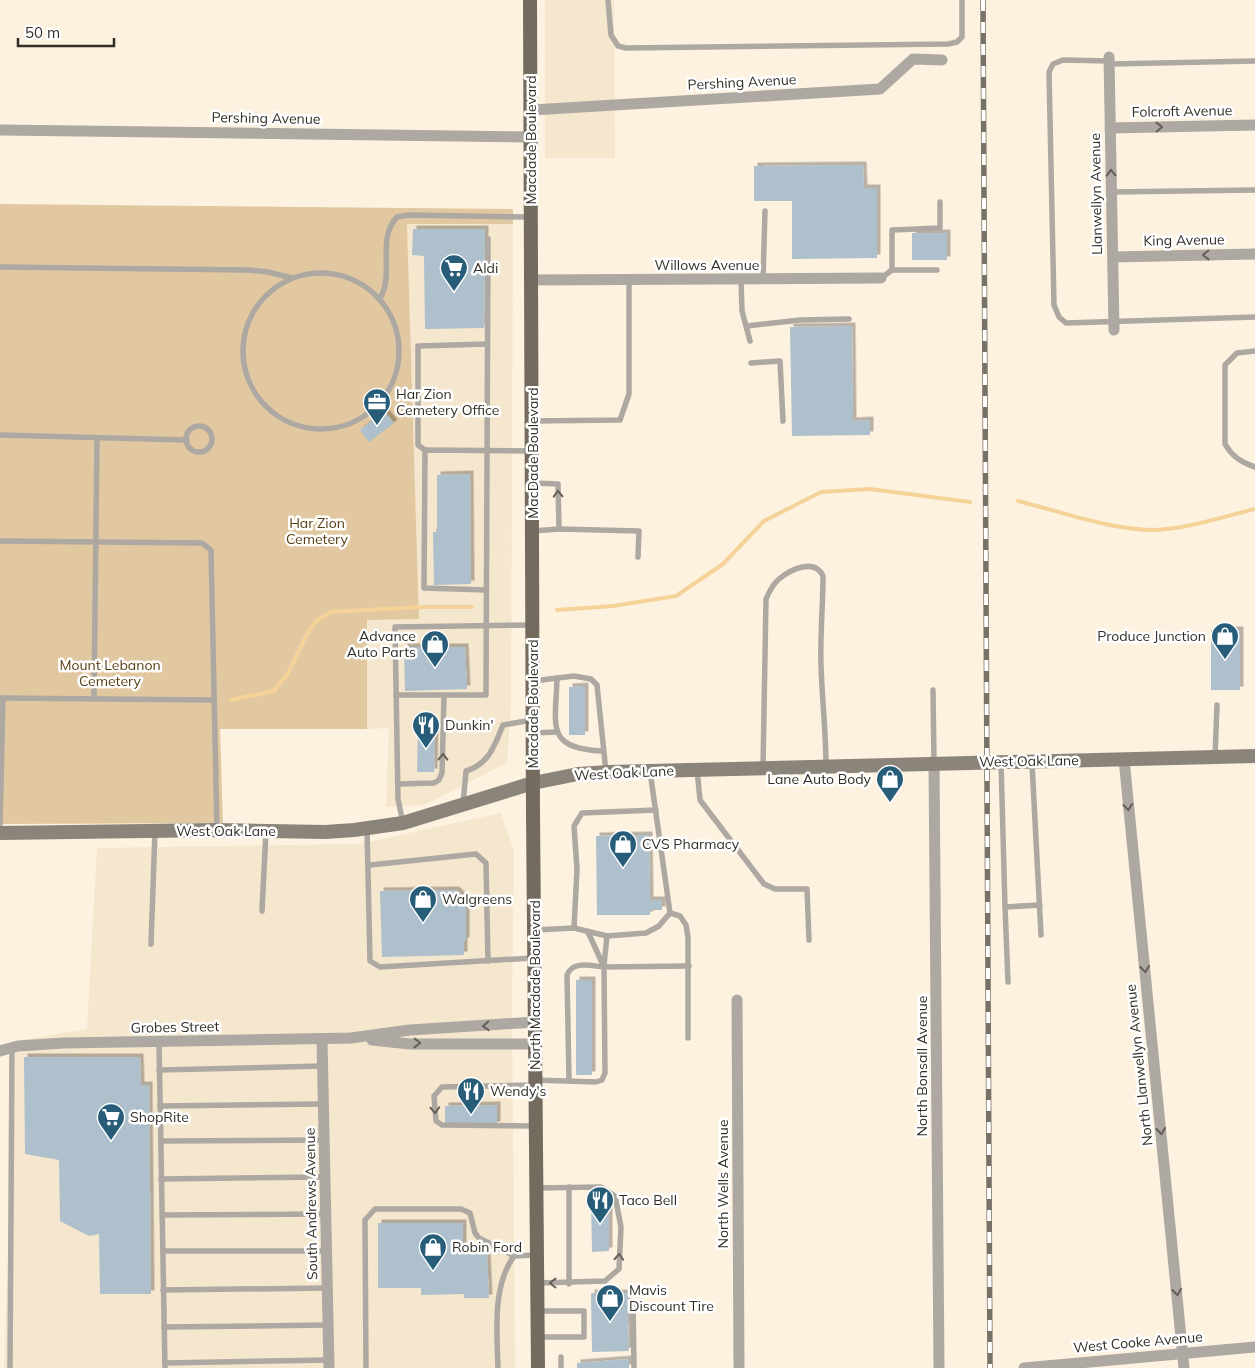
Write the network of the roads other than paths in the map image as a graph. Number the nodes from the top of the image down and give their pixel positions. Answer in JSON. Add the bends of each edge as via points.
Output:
{"nodes":[{"id":1,"x":530,"y":0,"type":"edge"},
{"id":2,"x":608,"y":0,"type":"edge"},
{"id":3,"x":962,"y":0,"type":"edge"},
{"id":4,"x":942,"y":60,"type":"dead end"},
{"id":5,"x":1109,"y":61,"type":"junction"},
{"id":6,"x":1255,"y":61,"type":"edge"},
{"id":7,"x":532,"y":110,"type":"junction"},
{"id":8,"x":1255,"y":125,"type":"edge"},
{"id":9,"x":1110,"y":128,"type":"junction"},
{"id":10,"x":0,"y":130,"type":"edge"},
{"id":11,"x":532,"y":137,"type":"junction"},
{"id":12,"x":1255,"y":190,"type":"edge"},
{"id":13,"x":1111,"y":192,"type":"junction"},
{"id":14,"x":940,"y":202,"type":"dead end"},
{"id":15,"x":764,"y":211,"type":"dead end"},
{"id":16,"x":532,"y":217,"type":"junction"},
{"id":17,"x":488,"y":239,"type":"dead end"},
{"id":18,"x":1255,"y":254,"type":"edge"},
{"id":19,"x":1113,"y":257,"type":"junction"},
{"id":20,"x":0,"y":267,"type":"edge"},
{"id":21,"x":892,"y":270,"type":"junction"},
{"id":22,"x":937,"y":270,"type":"dead end"},
{"id":23,"x":292,"y":278,"type":"junction"},
{"id":24,"x":881,"y":278,"type":"joint"},
{"id":25,"x":741,"y":279,"type":"junction"},
{"id":26,"x":532,"y":280,"type":"junction"},
{"id":27,"x":629,"y":280,"type":"junction"},
{"id":28,"x":763,"y":280,"type":"junction"},
{"id":29,"x":380,"y":298,"type":"junction"},
{"id":30,"x":1255,"y":318,"type":"edge"},
{"id":31,"x":848,"y":319,"type":"dead end"},
{"id":32,"x":746,"y":326,"type":"junction"},
{"id":33,"x":1114,"y":326,"type":"junction"},
{"id":34,"x":750,"y":341,"type":"dead end"},
{"id":35,"x":487,"y":344,"type":"junction"},
{"id":36,"x":1255,"y":350,"type":"edge"},
{"id":37,"x":751,"y":362,"type":"dead end"},
{"id":38,"x":532,"y":421,"type":"junction"},
{"id":39,"x":783,"y":421,"type":"dead end"},
{"id":40,"x":0,"y":435,"type":"edge"},
{"id":41,"x":98,"y":438,"type":"junction"},
{"id":42,"x":187,"y":440,"type":"junction"},
{"id":43,"x":425,"y":450,"type":"junction"},
{"id":44,"x":486,"y":451,"type":"junction"},
{"id":45,"x":532,"y":451,"type":"junction"},
{"id":46,"x":1255,"y":467,"type":"edge"},
{"id":47,"x":533,"y":483,"type":"junction"},
{"id":48,"x":559,"y":529,"type":"junction"},
{"id":49,"x":533,"y":531,"type":"junction"},
{"id":50,"x":0,"y":541,"type":"edge"},
{"id":51,"x":95,"y":542,"type":"junction"},
{"id":52,"x":638,"y":557,"type":"dead end"},
{"id":53,"x":486,"y":590,"type":"junction"},
{"id":54,"x":534,"y":625,"type":"junction"},
{"id":55,"x":487,"y":626,"type":"junction"},
{"id":56,"x":557,"y":678,"type":"junction"},
{"id":57,"x":533,"y":681,"type":"junction"},
{"id":58,"x":934,"y":690,"type":"dead end"},
{"id":59,"x":396,"y":695,"type":"junction"},
{"id":60,"x":444,"y":695,"type":"junction"},
{"id":61,"x":2,"y":698,"type":"edge"},
{"id":62,"x":94,"y":699,"type":"junction"},
{"id":63,"x":214,"y":700,"type":"junction"},
{"id":64,"x":1217,"y":705,"type":"dead end"},
{"id":65,"x":533,"y":727,"type":"junction"},
{"id":66,"x":556,"y":732,"type":"junction"},
{"id":67,"x":602,"y":751,"type":"junction"},
{"id":68,"x":1255,"y":756,"type":"edge"},
{"id":69,"x":1215,"y":757,"type":"junction"},
{"id":70,"x":1124,"y":759,"type":"junction"},
{"id":71,"x":1032,"y":760,"type":"junction"},
{"id":72,"x":1001,"y":761,"type":"junction"},
{"id":73,"x":934,"y":763,"type":"junction"},
{"id":74,"x":826,"y":766,"type":"junction"},
{"id":75,"x":763,"y":768,"type":"junction"},
{"id":76,"x":697,"y":770,"type":"junction"},
{"id":77,"x":650,"y":771,"type":"junction"},
{"id":78,"x":606,"y":772,"type":"junction"},
{"id":79,"x":533,"y":783,"type":"junction"},
{"id":80,"x":398,"y":784,"type":"junction"},
{"id":81,"x":463,"y":804,"type":"junction"},
{"id":82,"x":656,"y":810,"type":"junction"},
{"id":83,"x":403,"y":822,"type":"junction"},
{"id":84,"x":0,"y":824,"type":"edge"},
{"id":85,"x":367,"y":829,"type":"junction"},
{"id":86,"x":217,"y":830,"type":"junction"},
{"id":87,"x":155,"y":831,"type":"junction"},
{"id":88,"x":266,"y":831,"type":"junction"},
{"id":89,"x":0,"y":833,"type":"edge"},
{"id":90,"x":370,"y":866,"type":"junction"},
{"id":91,"x":1040,"y":905,"type":"junction"},
{"id":92,"x":1005,"y":907,"type":"junction"},
{"id":93,"x":262,"y":910,"type":"dead end"},
{"id":94,"x":670,"y":914,"type":"junction"},
{"id":95,"x":574,"y":928,"type":"junction"},
{"id":96,"x":535,"y":930,"type":"junction"},
{"id":97,"x":588,"y":932,"type":"junction"},
{"id":98,"x":1041,"y":935,"type":"dead end"},
{"id":99,"x":607,"y":936,"type":"junction"},
{"id":100,"x":809,"y":940,"type":"dead end"},
{"id":101,"x":151,"y":944,"type":"dead end"},
{"id":102,"x":535,"y":958,"type":"junction"},
{"id":103,"x":488,"y":962,"type":"junction"},
{"id":104,"x":689,"y":966,"type":"junction"},
{"id":105,"x":604,"y":967,"type":"junction"},
{"id":106,"x":1008,"y":982,"type":"dead end"},
{"id":107,"x":737,"y":1000,"type":"dead end"},
{"id":108,"x":535,"y":1022,"type":"junction"},
{"id":109,"x":350,"y":1038,"type":"junction"},
{"id":110,"x":688,"y":1038,"type":"dead end"},
{"id":111,"x":322,"y":1039,"type":"junction"},
{"id":112,"x":158,"y":1042,"type":"junction"},
{"id":113,"x":536,"y":1044,"type":"junction"},
{"id":114,"x":12,"y":1047,"type":"junction"},
{"id":115,"x":0,"y":1051,"type":"edge"},
{"id":116,"x":322,"y":1066,"type":"junction"},
{"id":117,"x":159,"y":1070,"type":"junction"},
{"id":118,"x":568,"y":1080,"type":"junction"},
{"id":119,"x":535,"y":1082,"type":"junction"},
{"id":120,"x":323,"y":1104,"type":"junction"},
{"id":121,"x":160,"y":1106,"type":"junction"},
{"id":122,"x":536,"y":1126,"type":"junction"},
{"id":123,"x":324,"y":1140,"type":"junction"},
{"id":124,"x":161,"y":1141,"type":"junction"},
{"id":125,"x":325,"y":1177,"type":"junction"},
{"id":126,"x":161,"y":1179,"type":"junction"},
{"id":127,"x":569,"y":1187,"type":"junction"},
{"id":128,"x":536,"y":1188,"type":"junction"},
{"id":129,"x":326,"y":1214,"type":"junction"},
{"id":130,"x":162,"y":1215,"type":"junction"},
{"id":131,"x":163,"y":1251,"type":"junction"},
{"id":132,"x":327,"y":1251,"type":"junction"},
{"id":133,"x":537,"y":1254,"type":"junction"},
{"id":134,"x":514,"y":1256,"type":"junction"},
{"id":135,"x":538,"y":1283,"type":"junction"},
{"id":136,"x":569,"y":1284,"type":"junction"},
{"id":137,"x":328,"y":1288,"type":"junction"},
{"id":138,"x":164,"y":1290,"type":"junction"},
{"id":139,"x":633,"y":1302,"type":"dead end"},
{"id":140,"x":538,"y":1311,"type":"junction"},
{"id":141,"x":328,"y":1325,"type":"junction"},
{"id":142,"x":164,"y":1327,"type":"junction"},
{"id":143,"x":538,"y":1337,"type":"junction"},
{"id":144,"x":1255,"y":1347,"type":"edge"},
{"id":145,"x":1183,"y":1353,"type":"junction"},
{"id":146,"x":560,"y":1358,"type":"dead end"},
{"id":147,"x":329,"y":1364,"type":"edge"},
{"id":148,"x":165,"y":1366,"type":"edge"},
{"id":149,"x":10,"y":1368,"type":"edge"},
{"id":150,"x":366,"y":1368,"type":"edge"},
{"id":151,"x":498,"y":1368,"type":"edge"},
{"id":152,"x":538,"y":1368,"type":"edge"},
{"id":153,"x":561,"y":1368,"type":"edge"},
{"id":154,"x":634,"y":1368,"type":"edge"},
{"id":155,"x":739,"y":1368,"type":"edge"},
{"id":156,"x":939,"y":1368,"type":"edge"},
{"id":157,"x":1024,"y":1368,"type":"edge"},
{"id":158,"x":1184,"y":1368,"type":"edge"}],
"edges":[{"from":1,"to":7,"type":"main road","name":"Macdade Boulevard"},
{"from":2,"to":3,"type":"lane","via":[[611,35],[618,46],[626,48],[948,44],[962,37]]},
{"from":4,"to":7,"type":"street","name":"Pershing Avenue","via":[[913,59],[880,89]]},
{"from":5,"to":6,"type":"lane"},
{"from":5,"to":9,"type":"street","name":"Llanwellyn Avenue"},
{"from":5,"to":33,"type":"lane","via":[[1063,60],[1053,64],[1049,72],[1054,305],[1066,323]]},
{"from":7,"to":11,"type":"main road","name":"Macdade Boulevard"},
{"from":9,"to":8,"type":"street","name":"Folcroft Avenue","one_way":true},
{"from":13,"to":9,"type":"street","name":"Llanwellyn Avenue","one_way":true},
{"from":10,"to":11,"type":"street","name":"Pershing Avenue"},
{"from":11,"to":16,"type":"main road","name":"Macdade Boulevard"},
{"from":12,"to":13,"type":"lane"},
{"from":13,"to":19,"type":"street","name":"Llanwellyn Avenue"},
{"from":14,"to":21,"type":"lane","via":[[940,228],[892,230]]},
{"from":15,"to":28,"type":"lane"},
{"from":16,"to":26,"type":"main road","name":"Macdade Boulevard"},
{"from":16,"to":29,"type":"lane","via":[[408,214],[397,217],[388,230],[386,280]]},
{"from":17,"to":35,"type":"lane"},
{"from":18,"to":19,"type":"street","name":"King Avenue","one_way":true},
{"from":19,"to":33,"type":"street","name":"Llanwellyn Avenue"},
{"from":20,"to":23,"type":"lane","via":[[248,270]]},
{"from":21,"to":22,"type":"lane"},
{"from":21,"to":24,"type":"lane"},
{"from":23,"to":29,"type":"lane","via":[[315,272],[339,274],[362,283]]},
{"from":23,"to":29,"type":"lane","via":[[270,292],[253,313],[244,338],[244,364],[253,388],[269,409],[291,423],[317,429],[343,426],[366,415],[385,396],[397,372],[400,346],[394,321]]},
{"from":24,"to":28,"type":"street","name":"Willows Avenue"},
{"from":25,"to":27,"type":"street","name":"Willows Avenue"},
{"from":25,"to":28,"type":"street","name":"Willows Avenue"},
{"from":25,"to":32,"type":"lane"},
{"from":26,"to":27,"type":"street","name":"Willows Avenue"},
{"from":26,"to":38,"type":"main road","name":"MacDade Boulevard"},
{"from":27,"to":38,"type":"lane","via":[[629,394],[620,420]]},
{"from":30,"to":33,"type":"lane"},
{"from":31,"to":32,"type":"lane"},
{"from":32,"to":34,"type":"lane"},
{"from":35,"to":43,"type":"lane","via":[[418,346],[418,445]]},
{"from":35,"to":44,"type":"lane"},
{"from":36,"to":46,"type":"lane","via":[[1237,353],[1225,365],[1225,444],[1237,459]]},
{"from":37,"to":39,"type":"lane","via":[[780,361]]},
{"from":38,"to":45,"type":"main road","name":"MacDade Boulevard"},
{"from":40,"to":41,"type":"lane"},
{"from":41,"to":42,"type":"lane"},
{"from":41,"to":51,"type":"lane"},
{"from":42,"to":42,"type":"lane","via":[[194,450],[202,451],[210,446],[212,438],[206,428],[198,426],[189,432]]},
{"from":43,"to":44,"type":"lane"},
{"from":43,"to":53,"type":"lane","via":[[424,588]]},
{"from":44,"to":45,"type":"lane"},
{"from":44,"to":53,"type":"lane"},
{"from":45,"to":47,"type":"main road","name":"MacDade Boulevard"},
{"from":48,"to":47,"type":"lane","one_way":true,"via":[[558,484]]},
{"from":47,"to":49,"type":"main road","name":"MacDade Boulevard"},
{"from":48,"to":49,"type":"lane"},
{"from":48,"to":52,"type":"lane","via":[[639,531]]},
{"from":49,"to":54,"type":"main road","name":"MacDade Boulevard"},
{"from":50,"to":51,"type":"lane"},
{"from":51,"to":62,"type":"lane"},
{"from":51,"to":63,"type":"lane","via":[[202,543],[212,550]]},
{"from":53,"to":55,"type":"lane"},
{"from":54,"to":55,"type":"lane"},
{"from":54,"to":57,"type":"main road","name":"Macdade Boulevard"},
{"from":55,"to":59,"type":"lane","via":[[395,627]]},
{"from":55,"to":60,"type":"lane","via":[[486,695]]},
{"from":56,"to":57,"type":"lane"},
{"from":56,"to":66,"type":"lane"},
{"from":56,"to":67,"type":"lane","via":[[592,679],[597,685]]},
{"from":57,"to":65,"type":"main road","name":"Macdade Boulevard"},
{"from":58,"to":73,"type":"lane"},
{"from":59,"to":60,"type":"lane"},
{"from":59,"to":80,"type":"lane"},
{"from":80,"to":60,"type":"lane","one_way":true,"via":[[434,783],[439,780],[442,773]]},
{"from":61,"to":62,"type":"lane"},
{"from":61,"to":84,"type":"lane"},
{"from":62,"to":63,"type":"lane"},
{"from":63,"to":86,"type":"lane"},
{"from":64,"to":69,"type":"lane"},
{"from":65,"to":66,"type":"lane"},
{"from":65,"to":79,"type":"main road","name":"Macdade Boulevard"},
{"from":65,"to":81,"type":"lane","via":[[503,725],[484,762],[466,771]]},
{"from":66,"to":67,"type":"lane","via":[[564,743],[579,750]]},
{"from":67,"to":78,"type":"lane"},
{"from":68,"to":69,"type":"main road","name":"West Oak Lane"},
{"from":69,"to":70,"type":"main road","name":"West Oak Lane"},
{"from":70,"to":71,"type":"main road","name":"West Oak Lane"},
{"from":70,"to":145,"type":"street","name":"North Llanwellyn Avenue","one_way":true},
{"from":71,"to":72,"type":"main road","name":"West Oak Lane"},
{"from":71,"to":91,"type":"lane"},
{"from":72,"to":73,"type":"main road","name":"West Oak Lane"},
{"from":72,"to":92,"type":"lane"},
{"from":73,"to":74,"type":"main road","name":"West Oak Lane"},
{"from":73,"to":156,"type":"street","name":"North Bonsall Avenue"},
{"from":74,"to":75,"type":"main road","name":"West Oak Lane"},
{"from":74,"to":75,"type":"lane","via":[[821,662],[823,576],[811,565],[778,579],[766,599]]},
{"from":75,"to":76,"type":"main road","name":"West Oak Lane"},
{"from":76,"to":77,"type":"main road","name":"West Oak Lane"},
{"from":76,"to":100,"type":"lane","via":[[700,800],[764,884],[775,890],[807,889]]},
{"from":77,"to":78,"type":"main road","name":"West Oak Lane"},
{"from":77,"to":82,"type":"lane"},
{"from":78,"to":79,"type":"main road","name":"West Oak Lane"},
{"from":79,"to":81,"type":"main road","name":"West Oak Lane"},
{"from":79,"to":96,"type":"main road","name":"North Macdade Boulevard"},
{"from":80,"to":83,"type":"lane"},
{"from":81,"to":83,"type":"main road","name":"West Oak Lane"},
{"from":82,"to":94,"type":"lane"},
{"from":82,"to":95,"type":"lane","via":[[582,813],[574,826],[577,869]]},
{"from":83,"to":85,"type":"main road","name":"West Oak Lane"},
{"from":85,"to":88,"type":"main road","name":"West Oak Lane"},
{"from":85,"to":90,"type":"lane"},
{"from":86,"to":87,"type":"main road","name":"West Oak Lane"},
{"from":86,"to":88,"type":"main road","name":"West Oak Lane"},
{"from":87,"to":89,"type":"main road","name":"West Oak Lane"},
{"from":87,"to":101,"type":"lane"},
{"from":88,"to":93,"type":"lane"},
{"from":90,"to":103,"type":"lane","via":[[370,962],[380,967]]},
{"from":90,"to":103,"type":"lane","via":[[476,854],[482,858],[486,863]]},
{"from":91,"to":92,"type":"lane"},
{"from":91,"to":98,"type":"lane"},
{"from":92,"to":106,"type":"lane"},
{"from":94,"to":99,"type":"lane","via":[[659,926],[646,933]]},
{"from":94,"to":104,"type":"lane","via":[[680,916],[686,925]]},
{"from":95,"to":96,"type":"lane"},
{"from":95,"to":97,"type":"lane"},
{"from":96,"to":102,"type":"main road","name":"North Macdade Boulevard"},
{"from":97,"to":99,"type":"lane"},
{"from":97,"to":105,"type":"lane"},
{"from":99,"to":105,"type":"lane"},
{"from":102,"to":103,"type":"lane"},
{"from":102,"to":108,"type":"main road","name":"North Macdade Boulevard"},
{"from":104,"to":105,"type":"lane"},
{"from":104,"to":110,"type":"lane"},
{"from":105,"to":118,"type":"lane","via":[[576,965],[567,975]]},
{"from":105,"to":118,"type":"lane","via":[[605,1073],[602,1080],[596,1082]]},
{"from":107,"to":155,"type":"street","name":"North Wells Avenue"},
{"from":108,"to":109,"type":"street","name":"Grobes Street","one_way":true,"via":[[410,1030]]},
{"from":108,"to":113,"type":"main road","name":"North Macdade Boulevard"},
{"from":109,"to":111,"type":"street","name":"Grobes Street"},
{"from":109,"to":113,"type":"street","name":"Grobes Street","one_way":true,"via":[[410,1044]]},
{"from":111,"to":112,"type":"street","name":"Grobes Street"},
{"from":111,"to":116,"type":"street","name":"South Andrews Avenue"},
{"from":112,"to":114,"type":"street","name":"Grobes Street"},
{"from":112,"to":117,"type":"lane"},
{"from":113,"to":119,"type":"main road","name":"North Macdade Boulevard"},
{"from":114,"to":115,"type":"street","name":"Grobes Street"},
{"from":114,"to":149,"type":"lane"},
{"from":116,"to":117,"type":"lane"},
{"from":116,"to":120,"type":"street","name":"South Andrews Avenue"},
{"from":117,"to":121,"type":"lane"},
{"from":118,"to":119,"type":"lane"},
{"from":119,"to":122,"type":"main road","name":"North Macdade Boulevard"},
{"from":119,"to":122,"type":"lane","one_way":true,"via":[[442,1087],[434,1096],[436,1121],[442,1125]]},
{"from":120,"to":121,"type":"lane"},
{"from":120,"to":123,"type":"street","name":"South Andrews Avenue"},
{"from":121,"to":124,"type":"lane"},
{"from":122,"to":128,"type":"main road","name":"North Macdade Boulevard"},
{"from":123,"to":124,"type":"lane"},
{"from":123,"to":125,"type":"street","name":"South Andrews Avenue"},
{"from":124,"to":126,"type":"lane"},
{"from":125,"to":126,"type":"lane"},
{"from":125,"to":129,"type":"street","name":"South Andrews Avenue"},
{"from":126,"to":130,"type":"lane"},
{"from":127,"to":128,"type":"lane"},
{"from":127,"to":136,"type":"lane"},
{"from":136,"to":127,"type":"lane","one_way":true,"via":[[605,1281],[619,1269],[621,1227],[615,1196],[601,1187]]},
{"from":128,"to":133,"type":"main road","name":"North Macdade Boulevard"},
{"from":129,"to":130,"type":"lane"},
{"from":129,"to":132,"type":"street","name":"South Andrews Avenue"},
{"from":130,"to":131,"type":"lane"},
{"from":131,"to":132,"type":"lane"},
{"from":131,"to":138,"type":"lane"},
{"from":132,"to":137,"type":"street","name":"South Andrews Avenue"},
{"from":133,"to":134,"type":"lane"},
{"from":133,"to":135,"type":"main road","name":"North Macdade Boulevard"},
{"from":134,"to":150,"type":"lane","via":[[478,1238],[470,1213],[461,1209],[375,1209],[365,1220]]},
{"from":134,"to":151,"type":"lane","via":[[507,1265],[497,1316]]},
{"from":136,"to":135,"type":"lane","one_way":true},
{"from":135,"to":140,"type":"main road","name":"North Macdade Boulevard"},
{"from":137,"to":138,"type":"lane"},
{"from":137,"to":141,"type":"street","name":"South Andrews Avenue"},
{"from":138,"to":142,"type":"lane"},
{"from":139,"to":154,"type":"lane"},
{"from":140,"to":143,"type":"main road","name":"North Macdade Boulevard"},
{"from":140,"to":143,"type":"lane","via":[[584,1311],[584,1337]]},
{"from":141,"to":142,"type":"lane"},
{"from":141,"to":147,"type":"street","name":"South Andrews Avenue"},
{"from":142,"to":148,"type":"lane"},
{"from":143,"to":152,"type":"main road","name":"North Macdade Boulevard"},
{"from":144,"to":145,"type":"street","name":"West Cooke Avenue"},
{"from":145,"to":157,"type":"street","name":"West Cooke Avenue"},
{"from":145,"to":158,"type":"street","name":"North Llanwellyn Avenue"},
{"from":146,"to":153,"type":"lane"},
{"from":147,"to":148,"type":"lane"}]}
